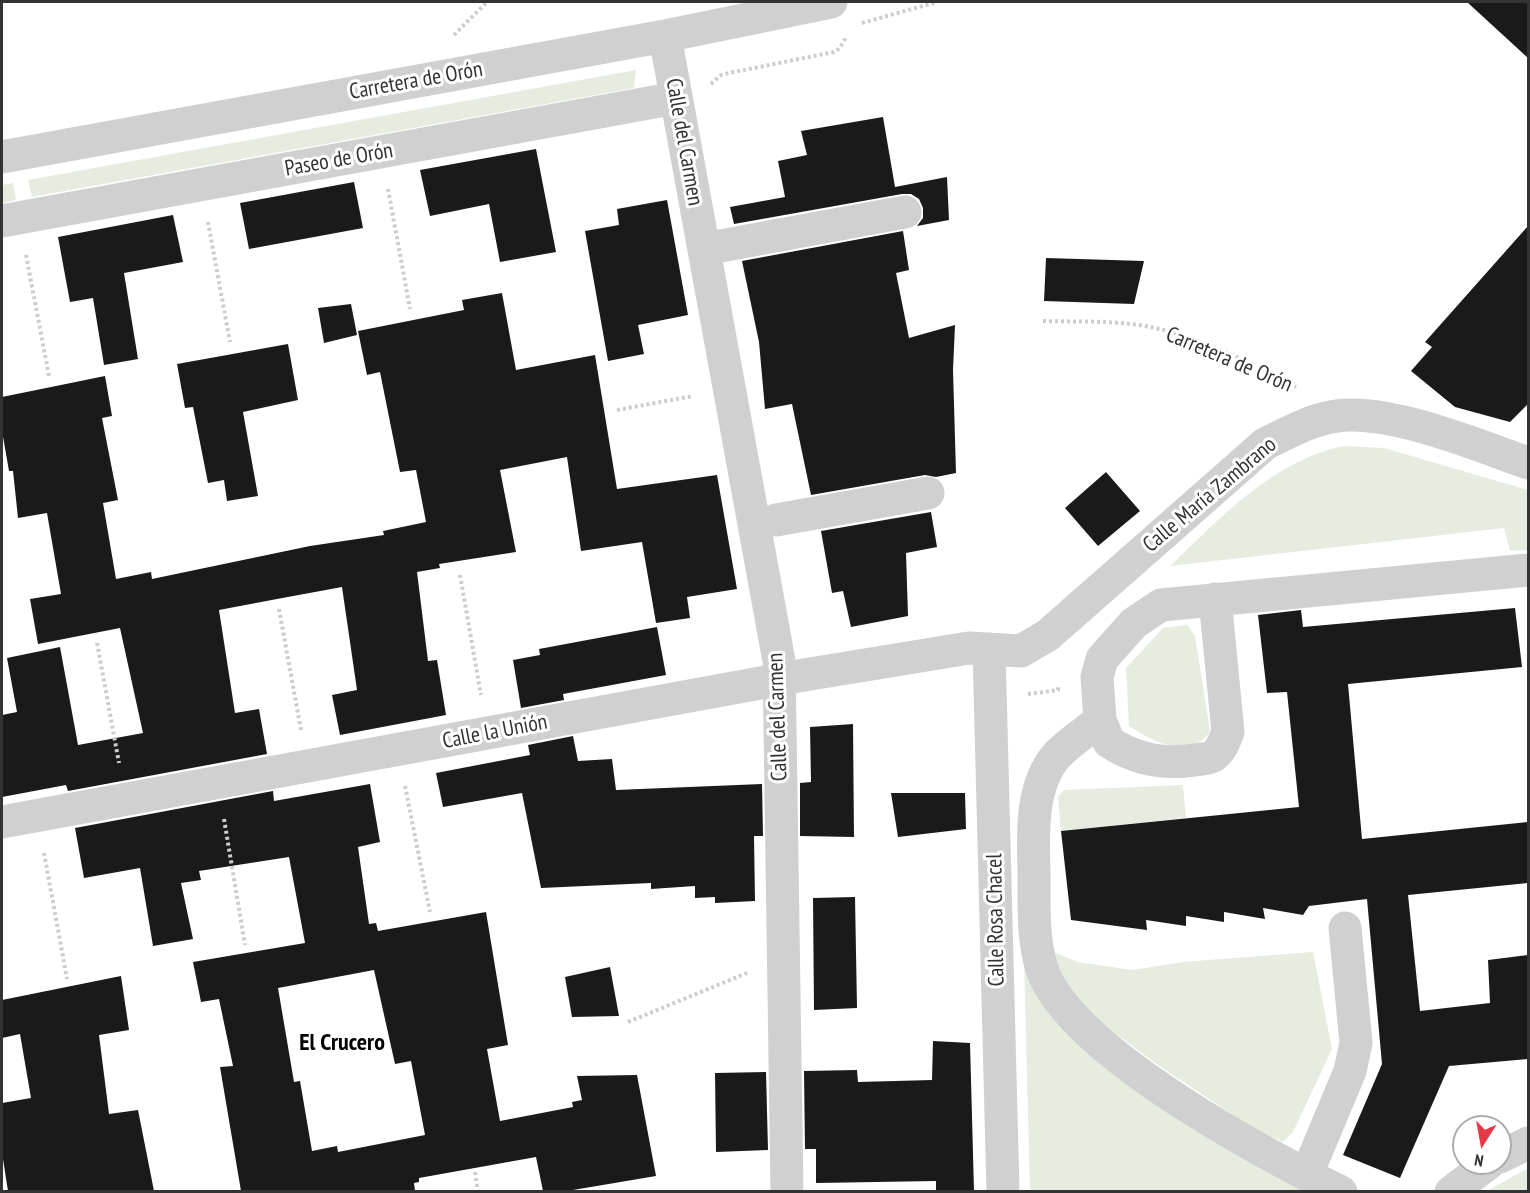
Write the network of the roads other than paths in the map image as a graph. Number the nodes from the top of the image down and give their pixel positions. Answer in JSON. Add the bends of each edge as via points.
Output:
{"nodes":[{"id":1,"x":831,"y":2,"type":"edge"},
{"id":2,"x":665,"y":36,"type":"junction"},
{"id":3,"x":676,"y":98,"type":"junction"},
{"id":4,"x":2,"y":157,"type":"edge"},
{"id":5,"x":905,"y":212,"type":"dead end"},
{"id":6,"x":2,"y":221,"type":"edge"},
{"id":7,"x":704,"y":249,"type":"junction"},
{"id":8,"x":1522,"y":451,"type":"edge"},
{"id":9,"x":928,"y":493,"type":"dead end"},
{"id":10,"x":776,"y":520,"type":"dead end"},
{"id":11,"x":1528,"y":570,"type":"edge"},
{"id":12,"x":1215,"y":599,"type":"junction"},
{"id":13,"x":989,"y":649,"type":"junction"},
{"id":14,"x":780,"y":680,"type":"junction"},
{"id":15,"x":1100,"y":720,"type":"junction"},
{"id":16,"x":2,"y":822,"type":"edge"},
{"id":17,"x":1345,"y":928,"type":"dead end"},
{"id":18,"x":1528,"y":1143,"type":"edge"},
{"id":19,"x":1512,"y":1151,"type":"edge"},
{"id":20,"x":1307,"y":1174,"type":"junction"},
{"id":21,"x":1473,"y":1175,"type":"edge"},
{"id":22,"x":787,"y":1191,"type":"edge"},
{"id":23,"x":1004,"y":1191,"type":"edge"},
{"id":24,"x":1341,"y":1191,"type":"edge"},
{"id":25,"x":1451,"y":1191,"type":"edge"}],
"edges":[{"from":1,"to":2,"type":"street","name":"Carretera de Orón"},
{"from":2,"to":3,"type":"street","name":"Calle del Carmen"},
{"from":2,"to":4,"type":"street","name":"Carretera de Orón"},
{"from":3,"to":6,"type":"street","name":"Paseo de Orón"},
{"from":3,"to":7,"type":"street","name":"Calle del Carmen"},
{"from":5,"to":7,"type":"street"},
{"from":7,"to":14,"type":"street","name":"Calle del Carmen"},
{"from":8,"to":13,"type":"street","name":"Calle María Zambrano","via":[[1378,417],[1335,416],[1305,426],[1264,444],[1035,644],[1021,651]]},
{"from":9,"to":10,"type":"street"},
{"from":11,"to":12,"type":"street"},
{"from":12,"to":15,"type":"street","via":[[1161,605],[1134,623],[1102,659],[1097,677]]},
{"from":12,"to":15,"type":"street","via":[[1228,732],[1221,749],[1212,757],[1184,762],[1142,758],[1109,742]]},
{"from":13,"to":14,"type":"street","name":"Calle la Unión","via":[[969,648]]},
{"from":13,"to":23,"type":"street","name":"Calle Rosa Chacel"},
{"from":14,"to":16,"type":"street","name":"Calle la Unión"},
{"from":14,"to":22,"type":"street","name":"Calle del Carmen"},
{"from":15,"to":20,"type":"street","via":[[1058,755],[1039,793],[1033,830],[1035,929],[1046,977],[1061,1004],[1120,1059],[1212,1121]]},
{"from":17,"to":20,"type":"street","via":[[1356,1043],[1350,1071]]},
{"from":18,"to":19,"type":"street"},
{"from":20,"to":24,"type":"street"},
{"from":21,"to":25,"type":"street"}]}
